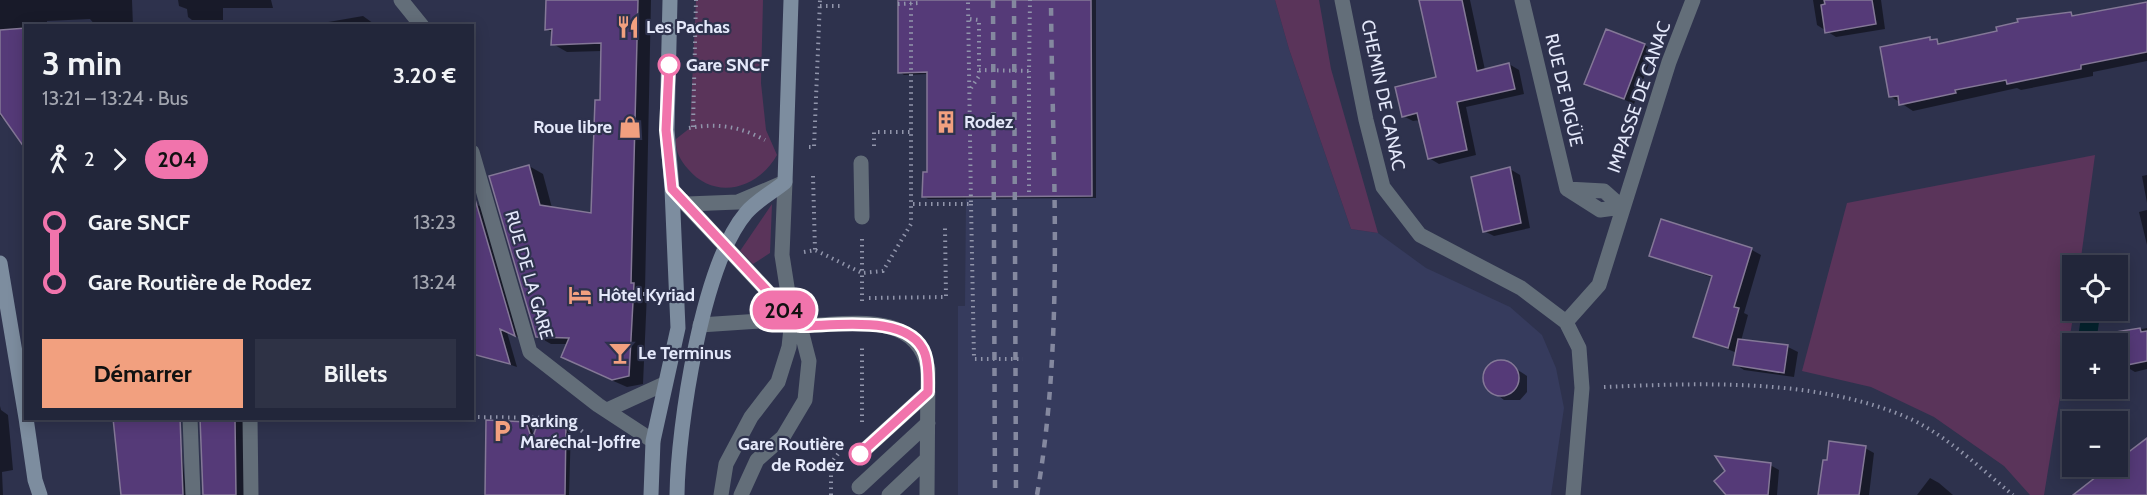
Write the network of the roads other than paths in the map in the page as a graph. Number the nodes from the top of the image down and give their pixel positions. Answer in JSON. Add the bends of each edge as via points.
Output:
{"nodes":[{"id":1,"x":401,"y":0,"type":"edge"},
{"id":2,"x":670,"y":0,"type":"edge"},
{"id":3,"x":791,"y":0,"type":"edge"},
{"id":4,"x":1342,"y":0,"type":"edge"},
{"id":5,"x":1522,"y":0,"type":"edge"},
{"id":6,"x":1693,"y":0,"type":"edge"},
{"id":7,"x":420,"y":24,"type":"edge"},
{"id":8,"x":474,"y":159,"type":"edge"},
{"id":9,"x":861,"y":163,"type":"dead end"},
{"id":10,"x":785,"y":182,"type":"junction"},
{"id":11,"x":672,"y":189,"type":"junction"},
{"id":12,"x":687,"y":204,"type":"junction"},
{"id":13,"x":1622,"y":207,"type":"junction"},
{"id":14,"x":862,"y":217,"type":"road end"},
{"id":15,"x":726,"y":247,"type":"junction"},
{"id":16,"x":0,"y":263,"type":"edge"},
{"id":17,"x":796,"y":322,"type":"junction"},
{"id":18,"x":1566,"y":322,"type":"junction"},
{"id":19,"x":700,"y":325,"type":"junction"},
{"id":20,"x":664,"y":384,"type":"junction"},
{"id":21,"x":928,"y":392,"type":"junction"},
{"id":22,"x":24,"y":406,"type":"edge"},
{"id":23,"x":607,"y":410,"type":"junction"},
{"id":24,"x":26,"y":420,"type":"edge"},
{"id":25,"x":190,"y":420,"type":"edge"},
{"id":26,"x":250,"y":420,"type":"edge"},
{"id":27,"x":928,"y":423,"type":"junction"},
{"id":28,"x":653,"y":441,"type":"junction"},
{"id":29,"x":860,"y":454,"type":"dead end"},
{"id":30,"x":927,"y":459,"type":"junction"},
{"id":31,"x":859,"y":487,"type":"dead end"},
{"id":32,"x":35,"y":490,"type":"edge"},
{"id":33,"x":193,"y":495,"type":"edge"},
{"id":34,"x":250,"y":495,"type":"edge"},
{"id":35,"x":651,"y":495,"type":"edge"},
{"id":36,"x":676,"y":495,"type":"edge"},
{"id":37,"x":721,"y":495,"type":"edge"},
{"id":38,"x":741,"y":495,"type":"edge"},
{"id":39,"x":889,"y":495,"type":"edge"},
{"id":40,"x":927,"y":495,"type":"edge"},
{"id":41,"x":1573,"y":495,"type":"edge"}],
"edges":[{"from":1,"to":7,"type":"street"},
{"from":2,"to":11,"type":"main road","via":[[666,130]]},
{"from":3,"to":10,"type":"main road"},
{"from":4,"to":18,"type":"street","name":"CHEMIN DE CANAC","via":[[1383,187],[1420,234],[1521,288]]},
{"from":5,"to":13,"type":"street","name":"RUE DE PIGÜE","via":[[1567,189],[1604,191]]},
{"from":6,"to":13,"type":"street","name":"IMPASSE DE CANAC"},
{"from":8,"to":23,"type":"street","name":"RUE DE LA GARE","via":[[530,352]]},
{"from":9,"to":14,"type":"street"},
{"from":10,"to":12,"type":"street","via":[[738,202]]},
{"from":10,"to":15,"type":"main road","via":[[746,213]]},
{"from":10,"to":17,"type":"street","via":[[782,255]]},
{"from":11,"to":12,"type":"street"},
{"from":11,"to":20,"type":"main road","via":[[678,328]]},
{"from":12,"to":15,"type":"street"},
{"from":13,"to":18,"type":"street","via":[[1599,285]]},
{"from":15,"to":17,"type":"street"},
{"from":15,"to":19,"type":"main road"},
{"from":16,"to":22,"type":"main road"},
{"from":17,"to":19,"type":"street"},
{"from":17,"to":21,"type":"street","via":[[873,325],[905,331],[925,353]]},
{"from":17,"to":37,"type":"street","via":[[778,382],[751,417],[726,464]]},
{"from":17,"to":38,"type":"street","via":[[809,361],[805,400],[783,437],[757,460]]},
{"from":18,"to":41,"type":"street","name":"CHEMIN DE CANAC","via":[[1579,348],[1582,388]]},
{"from":19,"to":36,"type":"main road"},
{"from":20,"to":23,"type":"street"},
{"from":20,"to":28,"type":"main road"},
{"from":21,"to":27,"type":"street"},
{"from":21,"to":29,"type":"street"},
{"from":23,"to":28,"type":"street","name":"RUE DE LA GARE"},
{"from":24,"to":32,"type":"main road"},
{"from":25,"to":33,"type":"street"},
{"from":26,"to":34,"type":"street"},
{"from":27,"to":30,"type":"street"},
{"from":27,"to":31,"type":"street"},
{"from":28,"to":35,"type":"main road"},
{"from":30,"to":39,"type":"street"},
{"from":30,"to":40,"type":"street"}]}
